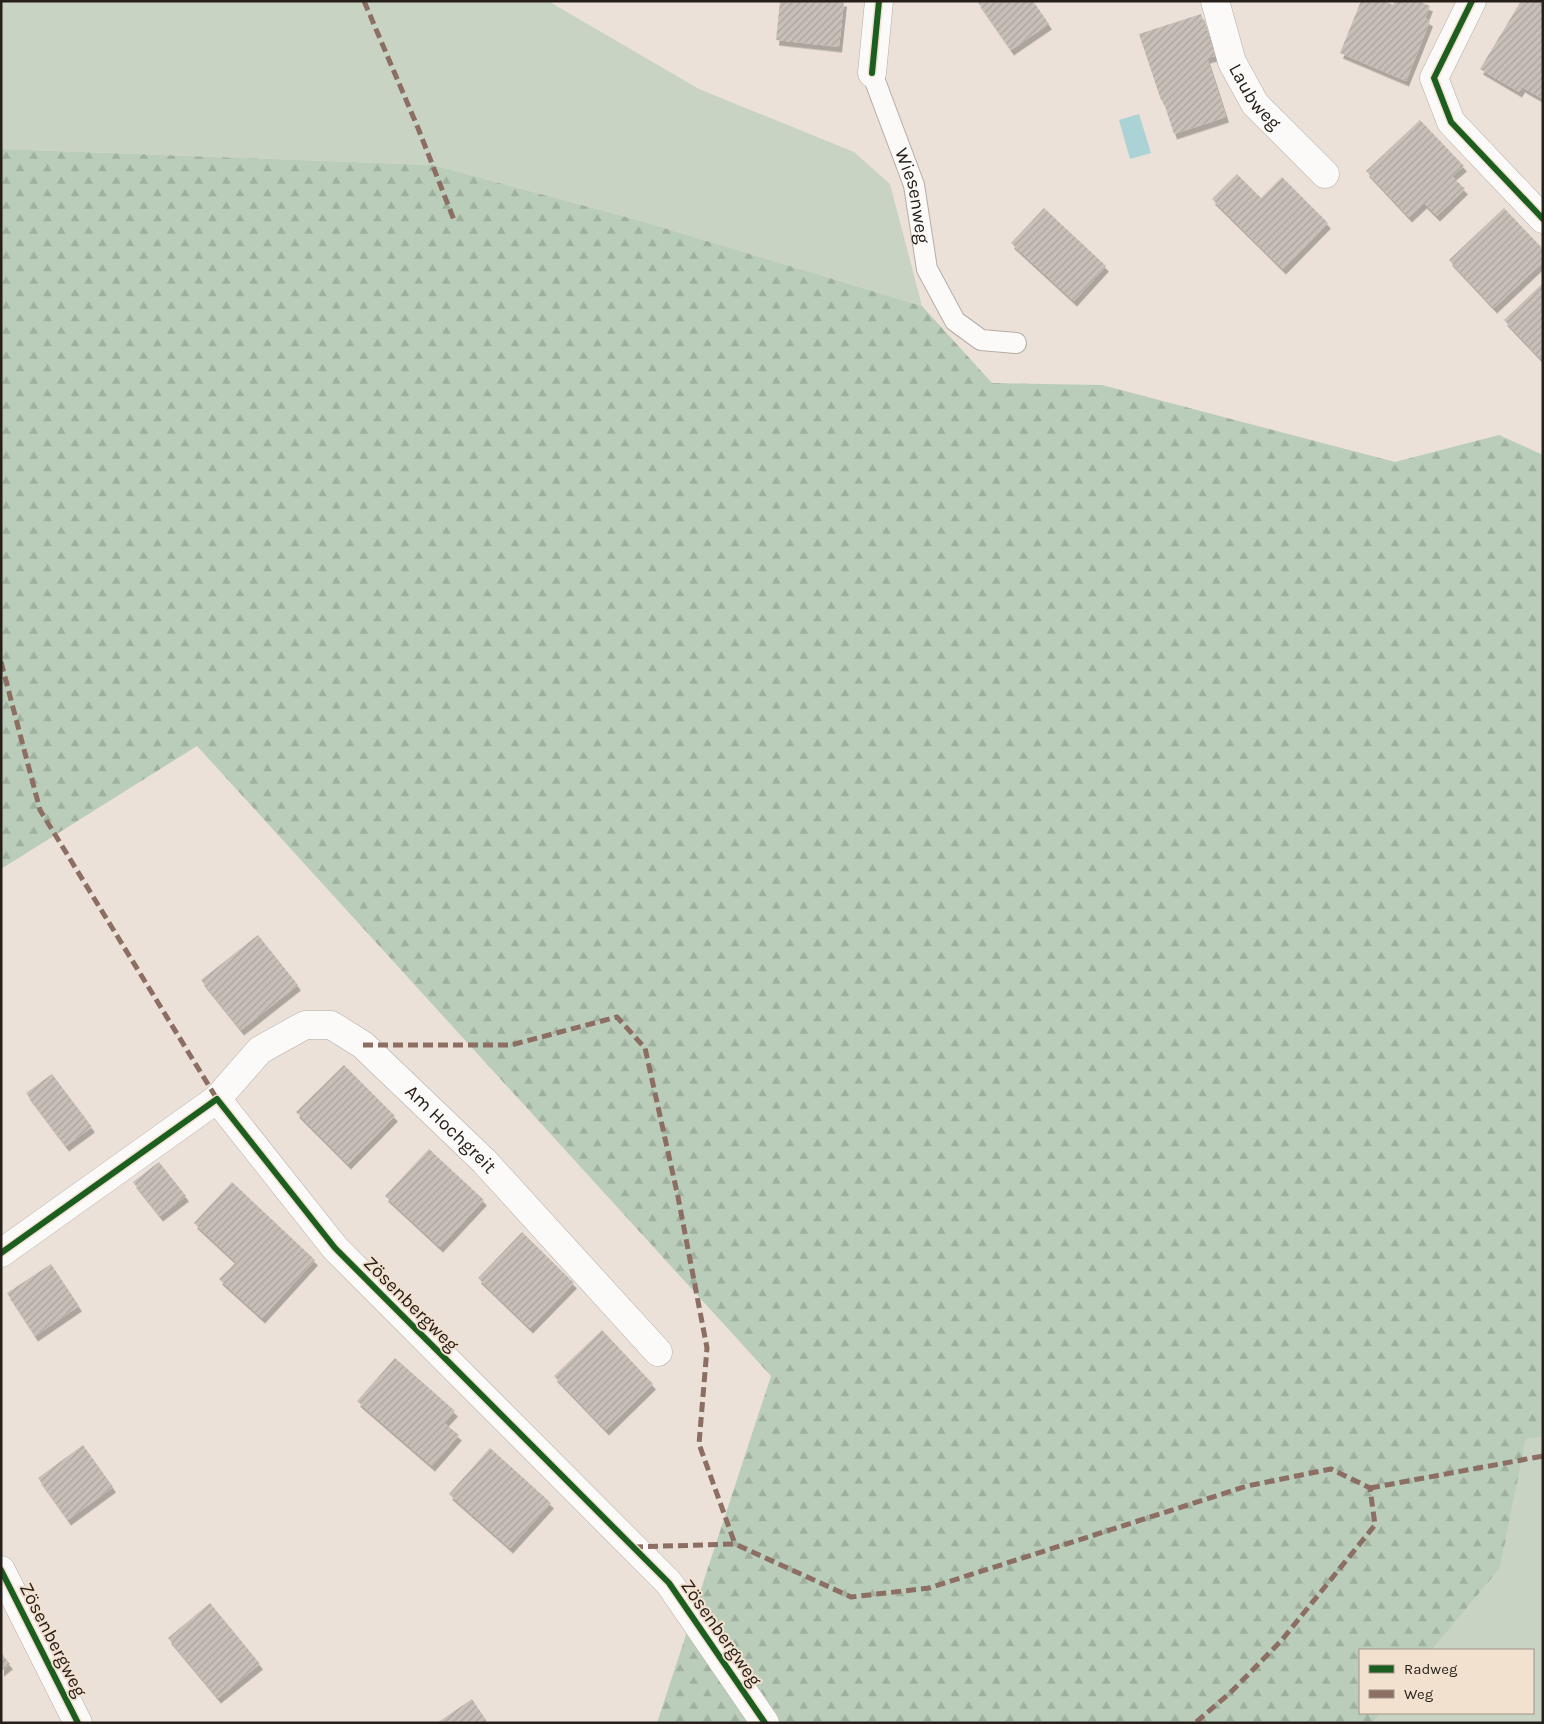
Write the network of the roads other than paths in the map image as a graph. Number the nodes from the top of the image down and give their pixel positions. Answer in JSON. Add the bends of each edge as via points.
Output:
{"nodes":[{"id":1,"x":879,"y":1,"type":"edge"},
{"id":2,"x":1214,"y":1,"type":"edge"},
{"id":3,"x":1472,"y":1,"type":"edge"},
{"id":4,"x":872,"y":73,"type":"joint"},
{"id":5,"x":1325,"y":174,"type":"dead end"},
{"id":6,"x":1543,"y":219,"type":"edge"},
{"id":7,"x":1016,"y":344,"type":"dead end"},
{"id":8,"x":217,"y":1099,"type":"junction"},
{"id":9,"x":6,"y":1240,"type":"edge"},
{"id":10,"x":658,"y":1352,"type":"dead end"},
{"id":11,"x":1,"y":1570,"type":"edge"},
{"id":12,"x":78,"y":1723,"type":"edge"},
{"id":13,"x":765,"y":1723,"type":"edge"}],
"edges":[{"from":1,"to":4,"type":"street","name":"Wiesenweg"},
{"from":2,"to":5,"type":"street","name":"Laubweg","via":[[1232,62],[1254,104]]},
{"from":3,"to":6,"type":"street","via":[[1434,78],[1451,122]]},
{"from":4,"to":7,"type":"lane","name":"Wiesenweg","via":[[914,185],[927,269],[936,286],[955,321],[981,340]]},
{"from":8,"to":9,"type":"street"},
{"from":8,"to":10,"type":"street","name":"Am Hochgreit","via":[[260,1050],[305,1025],[331,1025],[363,1045],[484,1161]]},
{"from":8,"to":13,"type":"street","name":"Zösenbergweg","via":[[335,1248],[669,1583]]},
{"from":11,"to":12,"type":"street","name":"Zösenbergweg"}]}
